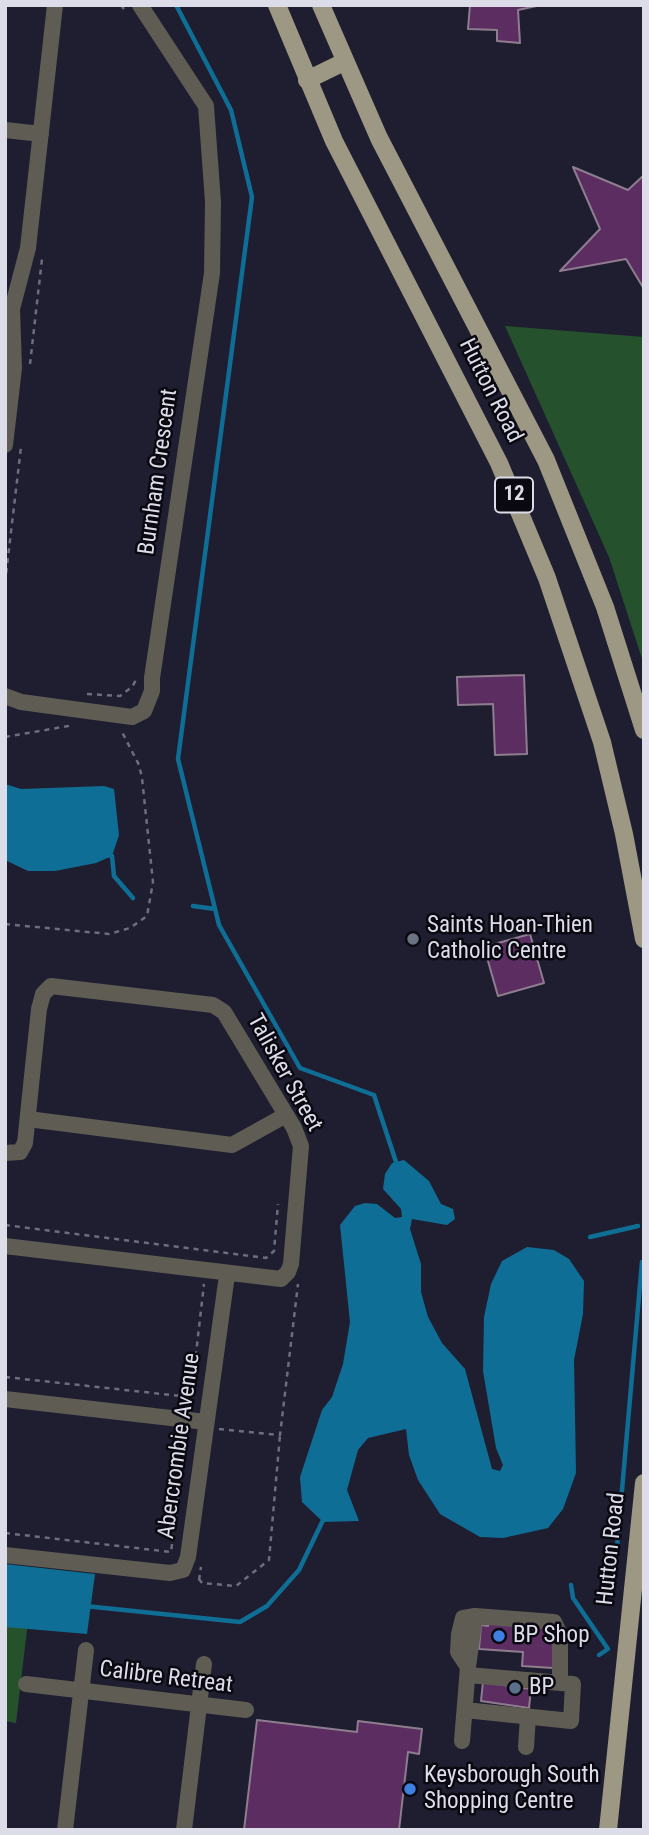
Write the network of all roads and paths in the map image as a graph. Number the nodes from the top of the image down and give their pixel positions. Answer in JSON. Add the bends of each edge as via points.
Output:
{"nodes":[{"id":1,"x":55,"y":5,"type":"edge"},
{"id":2,"x":121,"y":5,"type":"edge"},
{"id":3,"x":277,"y":5,"type":"edge"},
{"id":4,"x":321,"y":5,"type":"edge"},
{"id":5,"x":134,"y":10,"type":"edge"},
{"id":6,"x":344,"y":62,"type":"junction"},
{"id":7,"x":307,"y":80,"type":"junction"},
{"id":8,"x":5,"y":130,"type":"edge"},
{"id":9,"x":41,"y":134,"type":"junction"},
{"id":10,"x":35,"y":249,"type":"junction"},
{"id":11,"x":11,"y":305,"type":"edge"},
{"id":12,"x":22,"y":369,"type":"junction"},
{"id":13,"x":22,"y":437,"type":"dead end"},
{"id":14,"x":5,"y":445,"type":"edge"},
{"id":15,"x":5,"y":583,"type":"edge"},
{"id":16,"x":144,"y":675,"type":"junction"},
{"id":17,"x":82,"y":694,"type":"dead end"},
{"id":18,"x":5,"y":696,"type":"edge"},
{"id":19,"x":82,"y":724,"type":"dead end"},
{"id":20,"x":121,"y":727,"type":"dead end"},
{"id":21,"x":644,"y":730,"type":"edge"},
{"id":22,"x":5,"y":737,"type":"edge"},
{"id":23,"x":5,"y":924,"type":"edge"},
{"id":24,"x":644,"y":939,"type":"edge"},
{"id":25,"x":286,"y":1115,"type":"junction"},
{"id":26,"x":28,"y":1119,"type":"junction"},
{"id":27,"x":5,"y":1153,"type":"edge"},
{"id":28,"x":278,"y":1204,"type":"dead end"},
{"id":29,"x":5,"y":1226,"type":"edge"},
{"id":30,"x":5,"y":1246,"type":"edge"},
{"id":31,"x":227,"y":1275,"type":"junction"},
{"id":32,"x":298,"y":1280,"type":"dead end"},
{"id":33,"x":5,"y":1377,"type":"edge"},
{"id":34,"x":191,"y":1397,"type":"dead end"},
{"id":35,"x":5,"y":1399,"type":"edge"},
{"id":36,"x":205,"y":1425,"type":"junction"},
{"id":37,"x":281,"y":1435,"type":"junction"},
{"id":38,"x":644,"y":1483,"type":"edge"},
{"id":39,"x":5,"y":1555,"type":"edge"},
{"id":40,"x":187,"y":1564,"type":"junction"},
{"id":41,"x":86,"y":1650,"type":"dead end"},
{"id":42,"x":204,"y":1664,"type":"dead end"},
{"id":43,"x":468,"y":1671,"type":"junction"},
{"id":44,"x":561,"y":1683,"type":"junction"},
{"id":45,"x":26,"y":1684,"type":"dead end"},
{"id":46,"x":82,"y":1691,"type":"junction"},
{"id":47,"x":199,"y":1704,"type":"junction"},
{"id":48,"x":246,"y":1710,"type":"dead end"},
{"id":49,"x":465,"y":1710,"type":"junction"},
{"id":50,"x":528,"y":1716,"type":"junction"},
{"id":51,"x":462,"y":1741,"type":"dead end"},
{"id":52,"x":526,"y":1747,"type":"dead end"},
{"id":53,"x":65,"y":1830,"type":"edge"},
{"id":54,"x":184,"y":1830,"type":"edge"},
{"id":55,"x":608,"y":1830,"type":"edge"}],
"edges":[{"from":1,"to":9,"type":"street"},
{"from":2,"to":5,"type":"path"},
{"from":3,"to":7,"type":"main road","name":"Hutton Road","number":"12"},
{"from":4,"to":6,"type":"main road","name":"Hutton Road","number":"12"},
{"from":5,"to":16,"type":"street","name":"Burnham Crescent","via":[[206,106],[213,202],[212,273]]},
{"from":6,"to":7,"type":"main road"},
{"from":6,"to":21,"type":"main road","name":"Hutton Road","number":"12","via":[[546,460],[601,595]]},
{"from":7,"to":24,"type":"main road","name":"Hutton Road","number":"12","via":[[494,452],[547,578],[602,742]]},
{"from":8,"to":9,"type":"street"},
{"from":9,"to":10,"type":"street"},
{"from":10,"to":11,"type":"street"},
{"from":10,"to":12,"type":"path"},
{"from":11,"to":12,"type":"street","via":[[21,342]]},
{"from":12,"to":14,"type":"street"},
{"from":13,"to":15,"type":"path"},
{"from":16,"to":17,"type":"path","via":[[120,696]]},
{"from":16,"to":18,"type":"street","via":[[139,701],[109,713]]},
{"from":19,"to":22,"type":"path"},
{"from":20,"to":23,"type":"path","via":[[142,778],[153,882],[147,916],[130,928],[109,934]]},
{"from":25,"to":26,"type":"street","via":[[232,1145]]},
{"from":25,"to":26,"type":"street","name":"Talisker Street","via":[[223,1012],[213,1005],[51,986],[39,1009]]},
{"from":25,"to":31,"type":"street","name":"Talisker Street","via":[[301,1146],[288,1272],[275,1280]]},
{"from":26,"to":27,"type":"street","name":"Talisker Street","via":[[20,1152]]},
{"from":28,"to":29,"type":"path","via":[[274,1251],[266,1258]]},
{"from":30,"to":31,"type":"street","name":"Talisker Street"},
{"from":31,"to":36,"type":"street","name":"Abercrombie Avenue"},
{"from":32,"to":37,"type":"path"},
{"from":33,"to":34,"type":"path"},
{"from":35,"to":36,"type":"street"},
{"from":36,"to":37,"type":"path"},
{"from":36,"to":40,"type":"street","name":"Abercrombie Avenue"},
{"from":37,"to":40,"type":"path","via":[[269,1560],[236,1586],[202,1583]]},
{"from":38,"to":55,"type":"main road","name":"Hutton Road"},
{"from":39,"to":40,"type":"street","name":"Abercrombie Avenue","via":[[170,1573],[180,1572]]},
{"from":41,"to":46,"type":"street","name":"Calibre Retreat"},
{"from":42,"to":47,"type":"street"},
{"from":43,"to":44,"type":"street"},
{"from":43,"to":44,"type":"street","via":[[475,1616],[554,1622],[561,1634]]},
{"from":43,"to":49,"type":"street"},
{"from":44,"to":50,"type":"street","via":[[573,1684],[571,1720]]},
{"from":45,"to":46,"type":"street","name":"Calibre Retreat"},
{"from":46,"to":47,"type":"street","name":"Calibre Retreat"},
{"from":46,"to":53,"type":"street","name":"Calibre Retreat"},
{"from":47,"to":48,"type":"street","name":"Calibre Retreat"},
{"from":47,"to":54,"type":"street"},
{"from":49,"to":50,"type":"street"},
{"from":49,"to":51,"type":"street"},
{"from":50,"to":52,"type":"street"}]}
